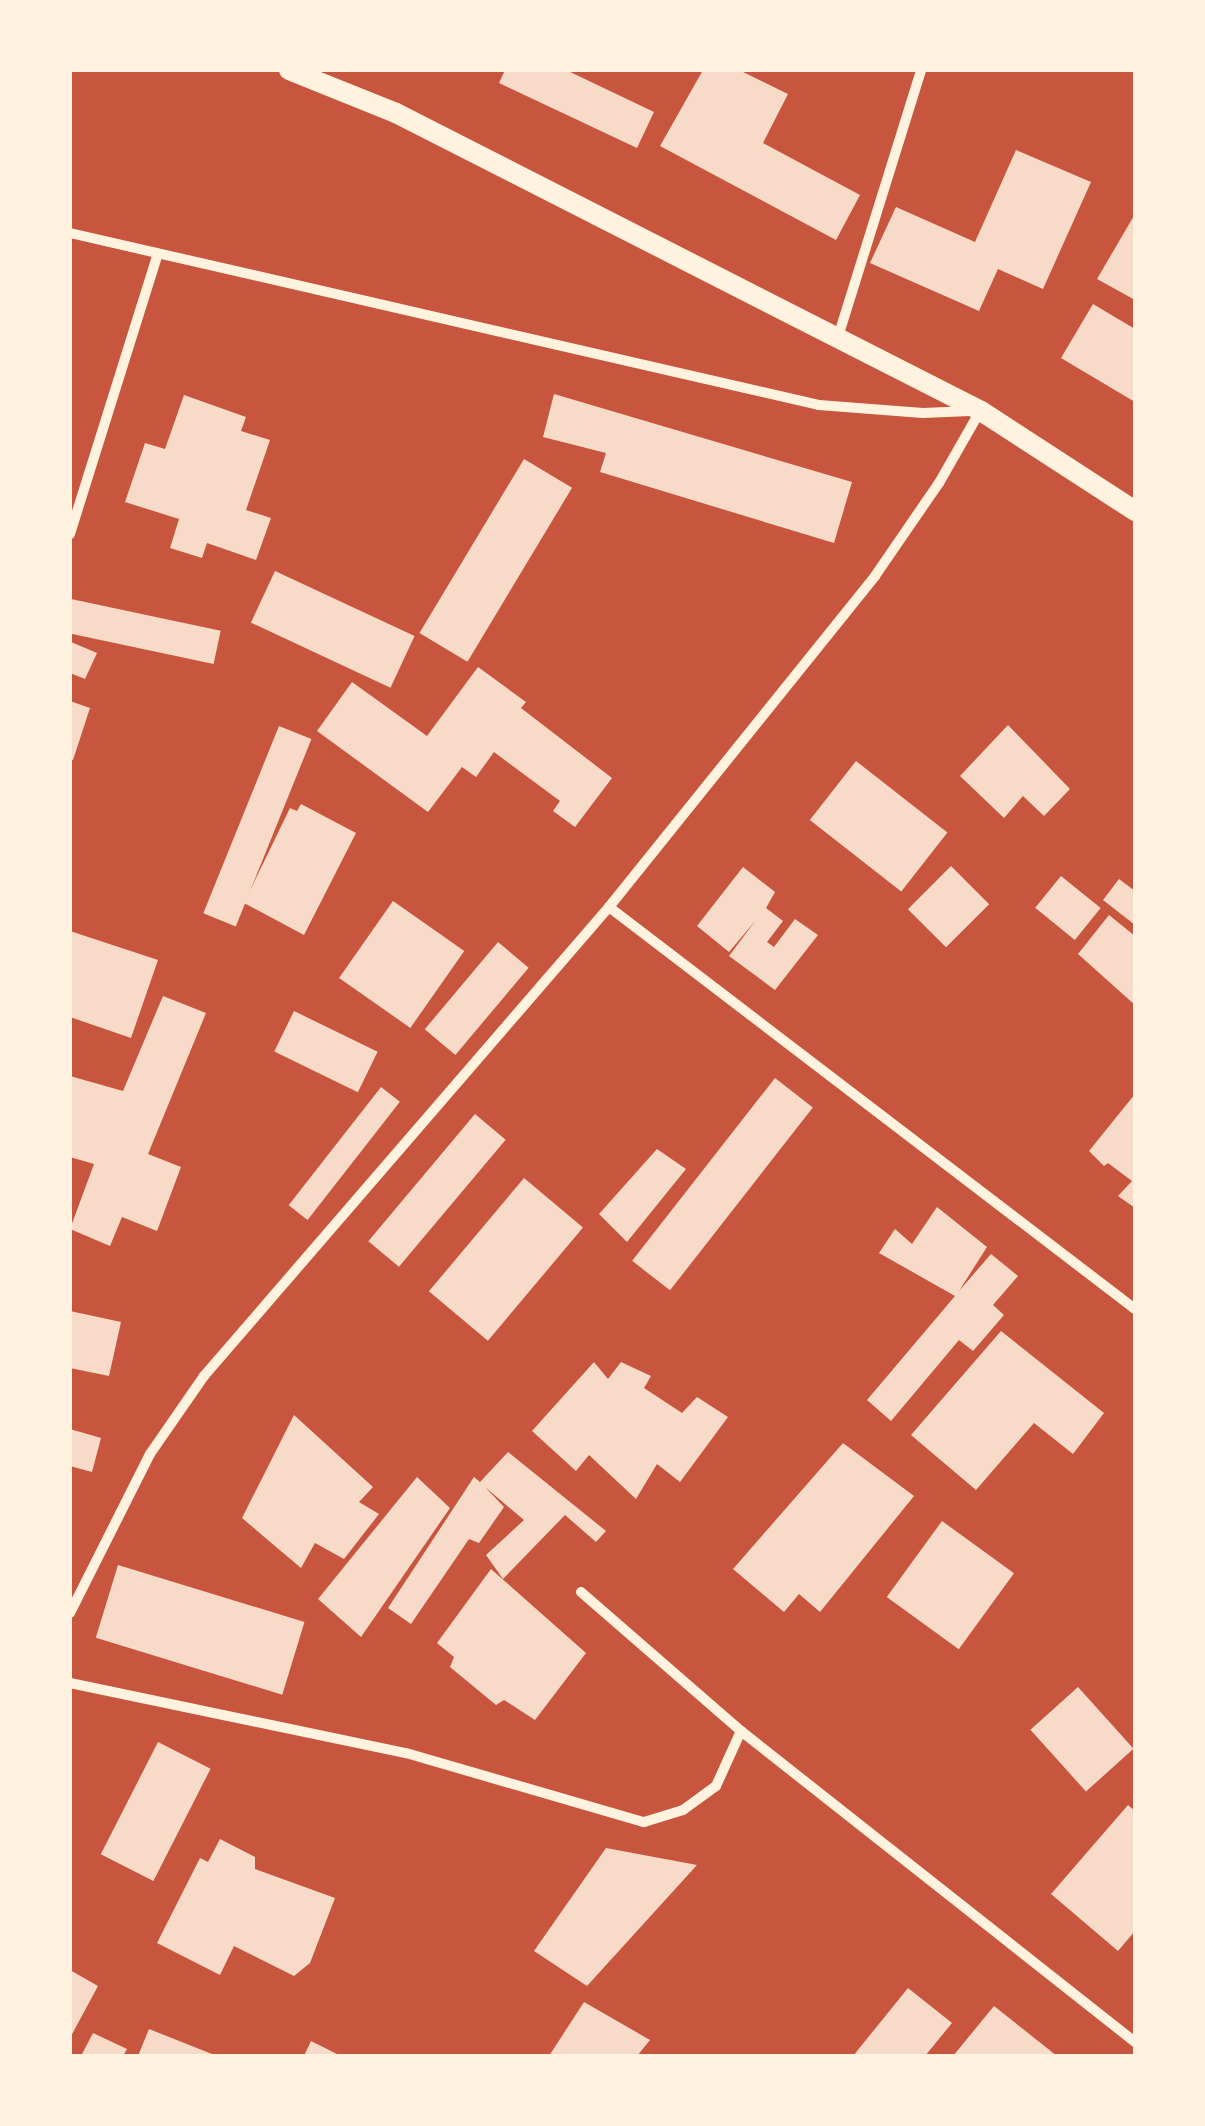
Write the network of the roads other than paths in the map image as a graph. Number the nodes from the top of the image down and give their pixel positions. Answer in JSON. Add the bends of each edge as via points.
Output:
{"nodes":[{"id":1,"x":289,"y":70,"type":"edge"},
{"id":2,"x":920,"y":70,"type":"edge"},
{"id":3,"x":70,"y":233,"type":"edge"},
{"id":4,"x":158,"y":254,"type":"junction"},
{"id":5,"x":838,"y":337,"type":"junction"},
{"id":6,"x":981,"y":410,"type":"junction"},
{"id":7,"x":1135,"y":511,"type":"edge"},
{"id":8,"x":70,"y":534,"type":"edge"},
{"id":9,"x":609,"y":907,"type":"junction"},
{"id":10,"x":1135,"y":1309,"type":"edge"},
{"id":11,"x":580,"y":1592,"type":"dead end"},
{"id":12,"x":70,"y":1613,"type":"edge"},
{"id":13,"x":70,"y":1682,"type":"edge"},
{"id":14,"x":741,"y":1731,"type":"junction"},
{"id":15,"x":1135,"y":2042,"type":"edge"}],
"edges":[{"from":1,"to":5,"type":"main road","via":[[396,113]]},
{"from":2,"to":5,"type":"street"},
{"from":3,"to":4,"type":"street"},
{"from":4,"to":6,"type":"street","via":[[818,405]]},
{"from":4,"to":8,"type":"street"},
{"from":5,"to":6,"type":"main road"},
{"from":6,"to":7,"type":"main road"},
{"from":6,"to":9,"type":"street","via":[[875,576]]},
{"from":9,"to":10,"type":"street"},
{"from":9,"to":12,"type":"street","via":[[204,1376],[150,1454]]},
{"from":11,"to":14,"type":"street"},
{"from":13,"to":14,"type":"street","via":[[406,1753],[644,1822],[683,1810],[716,1786]]},
{"from":14,"to":15,"type":"street"}]}
